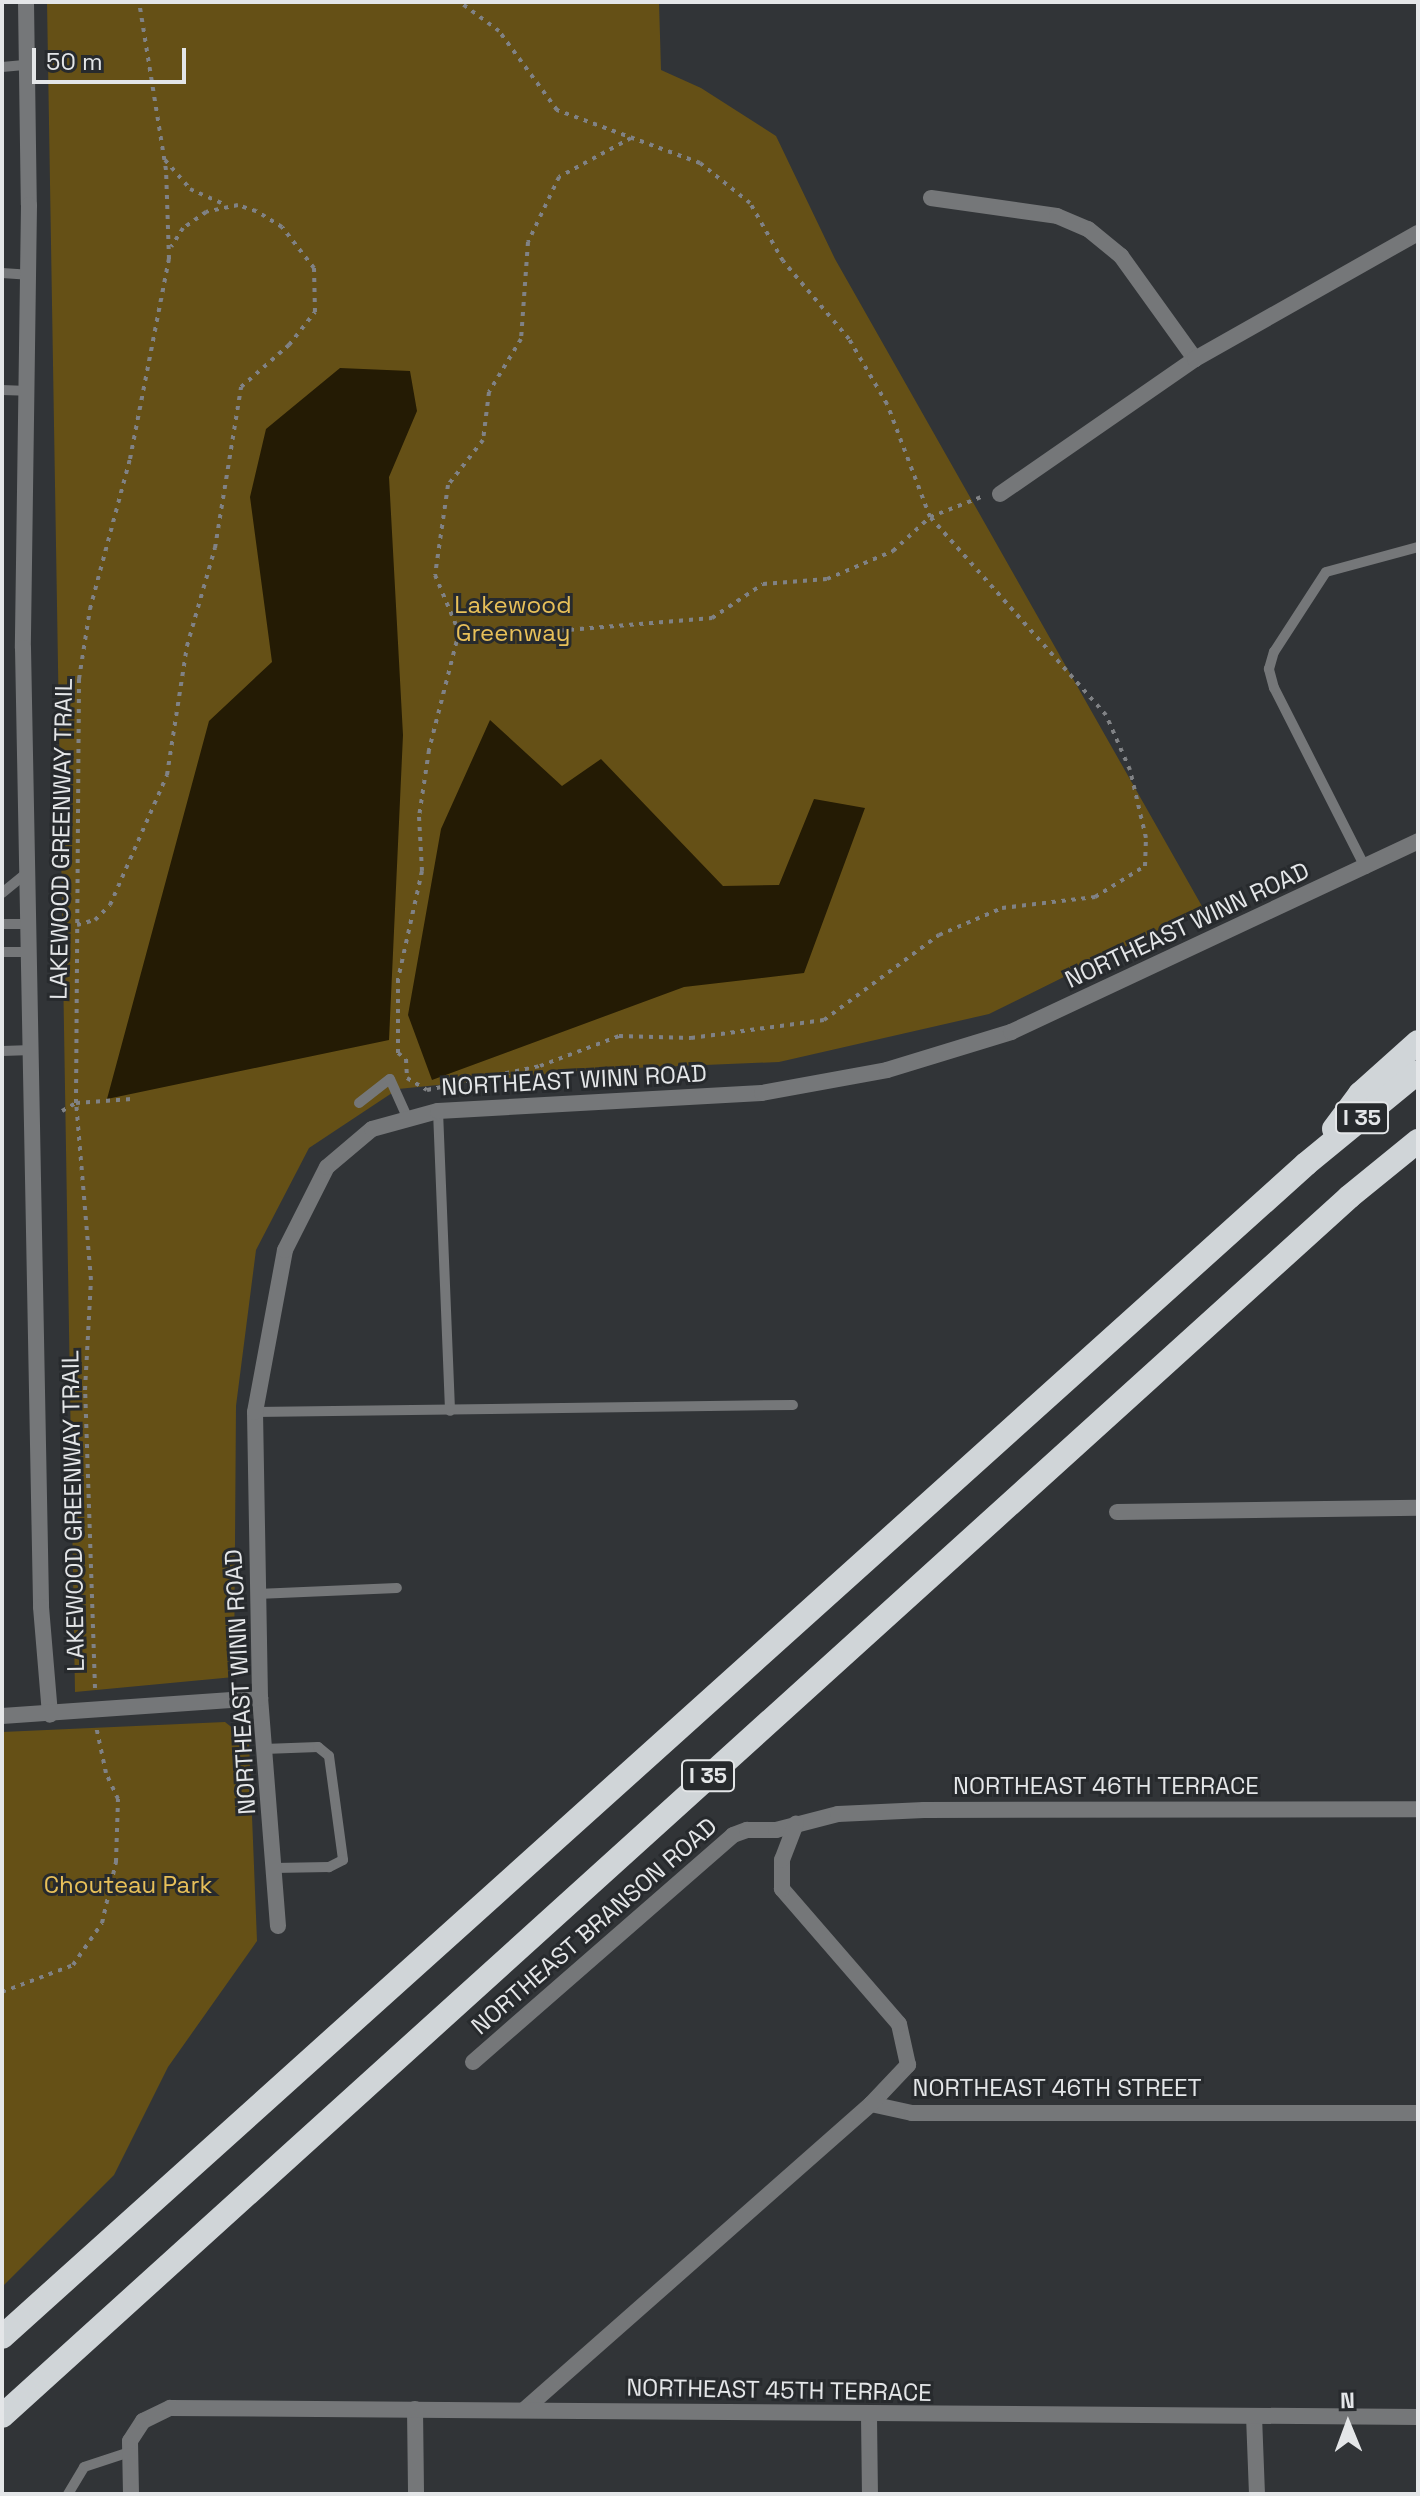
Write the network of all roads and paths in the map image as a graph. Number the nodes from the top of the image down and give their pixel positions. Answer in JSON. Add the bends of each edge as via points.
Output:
{"nodes":[{"id":1,"x":26,"y":2,"type":"edge"},
{"id":2,"x":139,"y":2,"type":"edge"},
{"id":3,"x":460,"y":2,"type":"edge"},
{"id":4,"x":27,"y":65,"type":"junction"},
{"id":5,"x":2,"y":67,"type":"edge"},
{"id":6,"x":631,"y":138,"type":"junction"},
{"id":7,"x":164,"y":158,"type":"junction"},
{"id":8,"x":931,"y":198,"type":"dead end"},
{"id":9,"x":230,"y":206,"type":"junction"},
{"id":10,"x":1418,"y":233,"type":"edge"},
{"id":11,"x":169,"y":249,"type":"junction"},
{"id":12,"x":2,"y":273,"type":"edge"},
{"id":13,"x":28,"y":275,"type":"junction"},
{"id":14,"x":1195,"y":359,"type":"junction"},
{"id":15,"x":2,"y":390,"type":"edge"},
{"id":16,"x":27,"y":391,"type":"junction"},
{"id":17,"x":1000,"y":494,"type":"joint"},
{"id":18,"x":930,"y":517,"type":"junction"},
{"id":19,"x":1418,"y":547,"type":"edge"},
{"id":20,"x":459,"y":632,"type":"junction"},
{"id":21,"x":1418,"y":841,"type":"edge"},
{"id":22,"x":1366,"y":869,"type":"junction"},
{"id":23,"x":28,"y":872,"type":"junction"},
{"id":24,"x":2,"y":893,"type":"edge"},
{"id":25,"x":2,"y":924,"type":"edge"},
{"id":26,"x":29,"y":924,"type":"junction"},
{"id":27,"x":77,"y":925,"type":"junction"},
{"id":28,"x":2,"y":952,"type":"edge"},
{"id":29,"x":30,"y":952,"type":"junction"},
{"id":30,"x":1418,"y":1042,"type":"edge"},
{"id":31,"x":32,"y":1050,"type":"junction"},
{"id":32,"x":2,"y":1051,"type":"edge"},
{"id":33,"x":1418,"y":1072,"type":"edge"},
{"id":34,"x":132,"y":1099,"type":"dead end"},
{"id":35,"x":76,"y":1103,"type":"junction"},
{"id":36,"x":359,"y":1103,"type":"dead end"},
{"id":37,"x":62,"y":1111,"type":"dead end"},
{"id":38,"x":438,"y":1111,"type":"junction"},
{"id":39,"x":408,"y":1119,"type":"junction"},
{"id":40,"x":1418,"y":1141,"type":"edge"},
{"id":41,"x":1306,"y":1164,"type":"junction"},
{"id":42,"x":793,"y":1405,"type":"dead end"},
{"id":43,"x":450,"y":1411,"type":"junction"},
{"id":44,"x":255,"y":1412,"type":"junction"},
{"id":45,"x":1418,"y":1508,"type":"edge"},
{"id":46,"x":1117,"y":1512,"type":"dead end"},
{"id":47,"x":397,"y":1588,"type":"dead end"},
{"id":48,"x":257,"y":1594,"type":"junction"},
{"id":49,"x":95,"y":1688,"type":"dead end"},
{"id":50,"x":260,"y":1698,"type":"junction"},
{"id":51,"x":50,"y":1715,"type":"junction"},
{"id":52,"x":2,"y":1716,"type":"edge"},
{"id":53,"x":96,"y":1725,"type":"dead end"},
{"id":54,"x":264,"y":1749,"type":"junction"},
{"id":55,"x":1418,"y":1809,"type":"edge"},
{"id":56,"x":796,"y":1824,"type":"junction"},
{"id":57,"x":274,"y":1868,"type":"junction"},
{"id":58,"x":278,"y":1926,"type":"dead end"},
{"id":59,"x":2,"y":1992,"type":"edge"},
{"id":60,"x":473,"y":2062,"type":"dead end"},
{"id":61,"x":871,"y":2104,"type":"junction"},
{"id":62,"x":1418,"y":2113,"type":"edge"},
{"id":63,"x":2,"y":2337,"type":"edge"},
{"id":64,"x":415,"y":2409,"type":"junction"},
{"id":65,"x":524,"y":2410,"type":"junction"},
{"id":66,"x":2,"y":2416,"type":"edge"},
{"id":67,"x":869,"y":2416,"type":"junction"},
{"id":68,"x":1254,"y":2416,"type":"junction"},
{"id":69,"x":1418,"y":2417,"type":"edge"},
{"id":70,"x":130,"y":2452,"type":"junction"},
{"id":71,"x":68,"y":2494,"type":"edge"},
{"id":72,"x":131,"y":2494,"type":"edge"},
{"id":73,"x":416,"y":2494,"type":"edge"},
{"id":74,"x":870,"y":2494,"type":"edge"},
{"id":75,"x":1257,"y":2494,"type":"edge"}],
"edges":[{"from":1,"to":4,"type":"street"},
{"from":2,"to":7,"type":"path","name":"LAKEWOOD GREENWAY TRAIL"},
{"from":3,"to":6,"type":"path","via":[[499,31],[557,110]]},
{"from":4,"to":5,"type":"lane"},
{"from":4,"to":13,"type":"street"},
{"from":6,"to":18,"type":"path","via":[[700,163],[750,203],[783,261],[849,339],[887,404]]},
{"from":6,"to":20,"type":"path","via":[[559,177],[528,242],[521,339],[489,392],[483,440],[448,485],[435,575]]},
{"from":7,"to":9,"type":"path","via":[[190,189]]},
{"from":7,"to":11,"type":"path","name":"LAKEWOOD GREENWAY TRAIL"},
{"from":8,"to":14,"type":"street","via":[[1057,216],[1088,229],[1121,256]]},
{"from":9,"to":11,"type":"path","via":[[206,212],[183,228]]},
{"from":9,"to":27,"type":"path","via":[[256,211],[300,247],[314,268],[315,312],[289,345],[241,387],[215,548],[187,646],[167,775],[110,905],[95,920]]},
{"from":10,"to":14,"type":"street"},
{"from":11,"to":27,"type":"path","name":"LAKEWOOD GREENWAY TRAIL","via":[[130,459],[83,648]]},
{"from":12,"to":13,"type":"lane"},
{"from":13,"to":16,"type":"street"},
{"from":14,"to":17,"type":"street"},
{"from":15,"to":16,"type":"lane"},
{"from":16,"to":23,"type":"street","via":[[23,648]]},
{"from":17,"to":18,"type":"path","via":[[977,496]]},
{"from":18,"to":20,"type":"path","via":[[893,551],[827,579],[763,584],[712,618],[470,638]]},
{"from":18,"to":20,"type":"path","via":[[1106,715],[1130,770],[1146,838],[1145,866],[1095,897],[1002,908],[939,935],[824,1020],[691,1038],[619,1036],[540,1066],[427,1090],[407,1078],[406,1059],[398,1053],[398,979],[422,871],[422,796],[442,684]]},
{"from":19,"to":22,"type":"lane","via":[[1326,572],[1274,652],[1269,669]]},
{"from":21,"to":22,"type":"street","name":"NORTHEAST WINN ROAD"},
{"from":22,"to":38,"type":"street","name":"NORTHEAST WINN ROAD","via":[[1011,1032],[887,1070],[762,1093]]},
{"from":23,"to":24,"type":"lane"},
{"from":23,"to":26,"type":"street"},
{"from":25,"to":26,"type":"lane"},
{"from":26,"to":29,"type":"street"},
{"from":27,"to":35,"type":"path","name":"LAKEWOOD GREENWAY TRAIL"},
{"from":28,"to":29,"type":"lane"},
{"from":29,"to":31,"type":"street"},
{"from":30,"to":41,"type":"highway","via":[[1360,1094]]},
{"from":31,"to":32,"type":"lane"},
{"from":31,"to":51,"type":"street","via":[[41,1607]]},
{"from":33,"to":41,"type":"highway","number":"I 35"},
{"from":34,"to":35,"type":"path"},
{"from":35,"to":37,"type":"path"},
{"from":35,"to":49,"type":"path","name":"LAKEWOOD GREENWAY TRAIL","via":[[91,1280],[85,1390]]},
{"from":36,"to":39,"type":"lane","via":[[390,1079]]},
{"from":38,"to":39,"type":"street","name":"NORTHEAST WINN ROAD"},
{"from":38,"to":43,"type":"lane"},
{"from":39,"to":44,"type":"street","name":"NORTHEAST WINN ROAD","via":[[372,1129],[327,1167],[285,1250]]},
{"from":40,"to":66,"type":"highway","number":"I 35","via":[[1337,1207]]},
{"from":41,"to":63,"type":"highway","number":"I 35"},
{"from":42,"to":43,"type":"lane"},
{"from":43,"to":44,"type":"lane"},
{"from":44,"to":48,"type":"street","name":"NORTHEAST WINN ROAD"},
{"from":45,"to":46,"type":"street"},
{"from":47,"to":48,"type":"lane"},
{"from":48,"to":50,"type":"street","name":"NORTHEAST WINN ROAD"},
{"from":50,"to":51,"type":"street"},
{"from":50,"to":54,"type":"street","name":"NORTHEAST WINN ROAD"},
{"from":51,"to":52,"type":"street"},
{"from":53,"to":59,"type":"path","via":[[106,1773],[118,1799],[116,1862],[102,1923],[73,1965]]},
{"from":54,"to":57,"type":"street","name":"NORTHEAST WINN ROAD"},
{"from":54,"to":57,"type":"lane","via":[[318,1747],[329,1756],[343,1860],[329,1867]]},
{"from":55,"to":56,"type":"street","name":"NORTHEAST 46TH TERRACE","via":[[924,1810],[838,1814]]},
{"from":56,"to":60,"type":"street","name":"NORTHEAST BRANSON ROAD","via":[[733,1835]]},
{"from":56,"to":61,"type":"street","via":[[785,1847],[782,1889],[905,2037],[908,2065]]},
{"from":57,"to":58,"type":"street","name":"NORTHEAST WINN ROAD"},
{"from":61,"to":62,"type":"street","name":"NORTHEAST 46TH STREET","via":[[912,2113]]},
{"from":61,"to":65,"type":"street"},
{"from":64,"to":65,"type":"street","name":"NORTHEAST 45TH TERRACE"},
{"from":64,"to":70,"type":"street","name":"NORTHEAST 45TH TERRACE","via":[[170,2408],[143,2421],[130,2441]]},
{"from":64,"to":73,"type":"street"},
{"from":65,"to":67,"type":"street","name":"NORTHEAST 45TH TERRACE"},
{"from":67,"to":68,"type":"street","name":"NORTHEAST 45TH TERRACE"},
{"from":67,"to":74,"type":"street"},
{"from":68,"to":69,"type":"street","name":"NORTHEAST 45TH TERRACE"},
{"from":68,"to":75,"type":"street"},
{"from":70,"to":71,"type":"lane","via":[[84,2467]]},
{"from":70,"to":72,"type":"street"}]}
